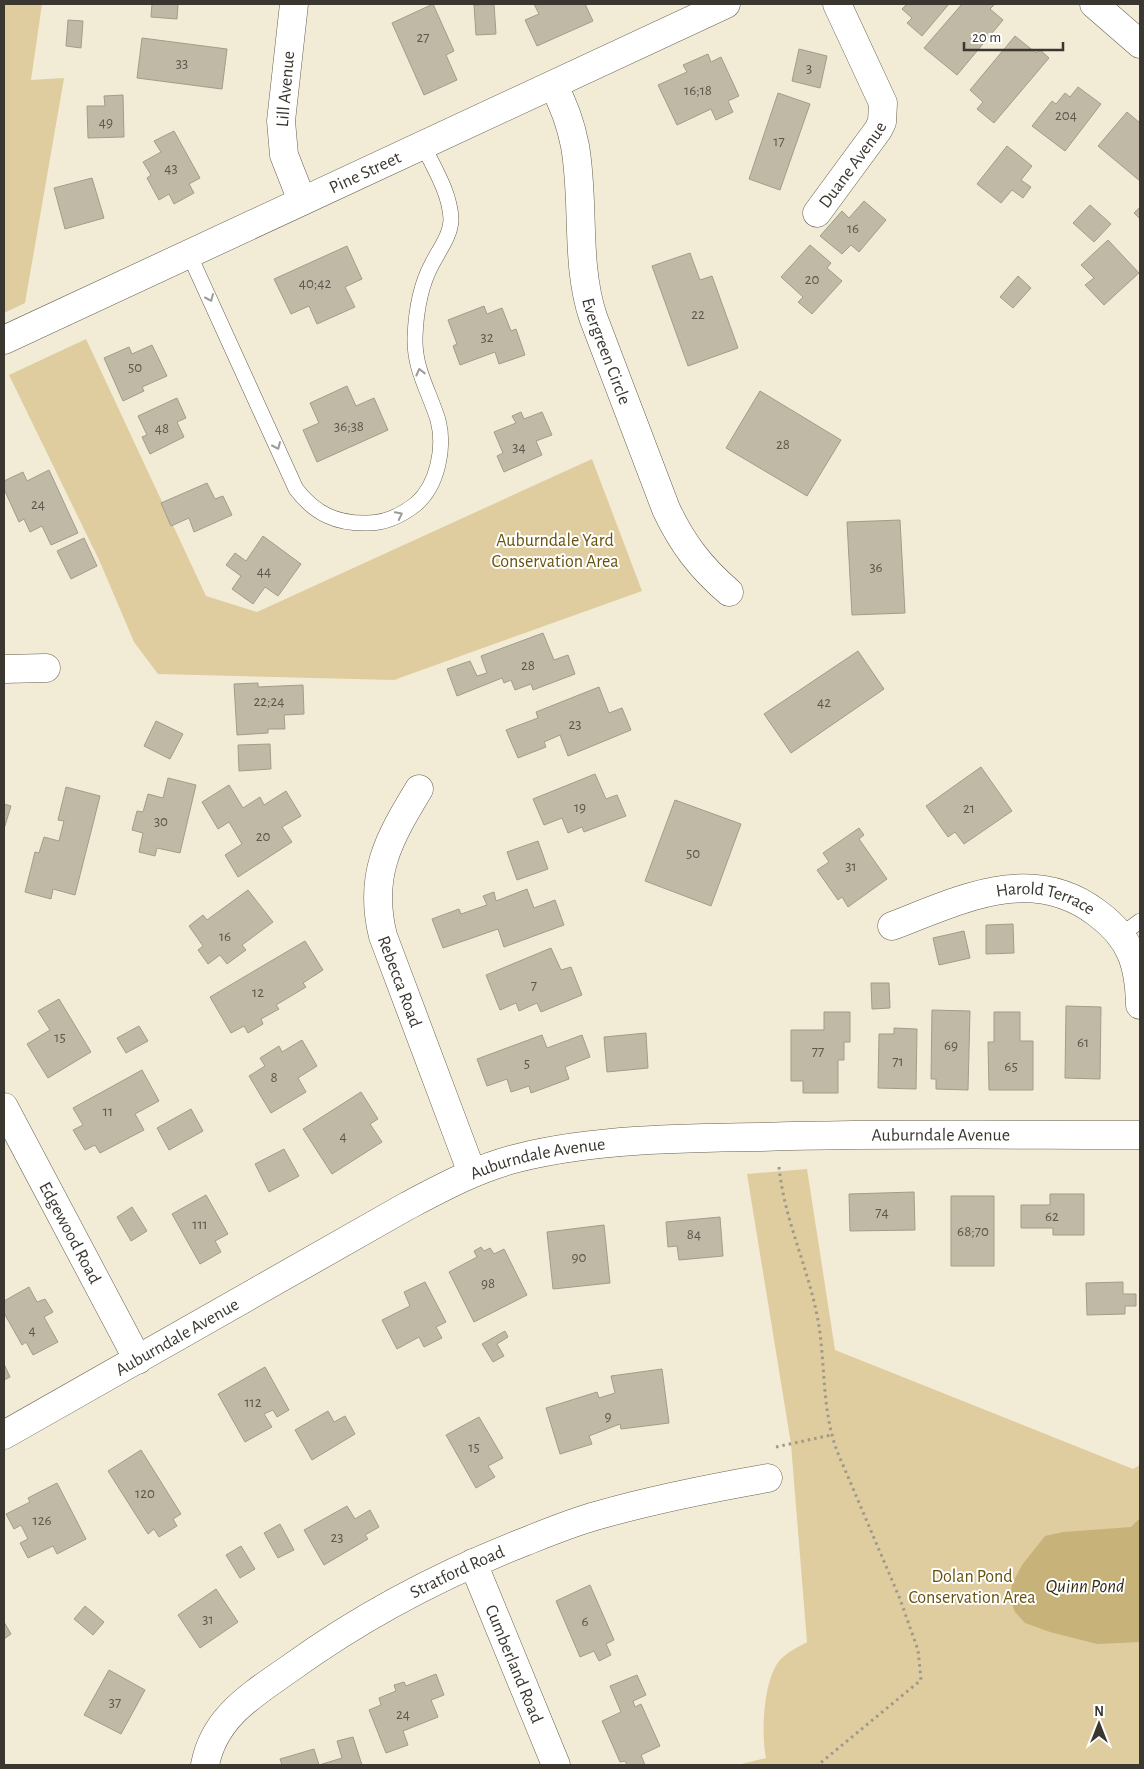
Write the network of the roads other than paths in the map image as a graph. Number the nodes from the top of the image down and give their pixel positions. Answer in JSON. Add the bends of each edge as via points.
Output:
{"nodes":[{"id":1,"x":294,"y":4,"type":"edge"},
{"id":2,"x":726,"y":4,"type":"edge"},
{"id":3,"x":837,"y":4,"type":"edge"},
{"id":4,"x":1094,"y":4,"type":"edge"},
{"id":5,"x":1140,"y":44,"type":"edge"},
{"id":6,"x":554,"y":85,"type":"junction"},
{"id":7,"x":423,"y":145,"type":"junction"},
{"id":8,"x":302,"y":201,"type":"junction"},
{"id":9,"x":817,"y":213,"type":"dead end"},
{"id":10,"x":190,"y":254,"type":"junction"},
{"id":11,"x":4,"y":340,"type":"edge"},
{"id":12,"x":729,"y":592,"type":"dead end"},
{"id":13,"x":46,"y":668,"type":"dead end"},
{"id":14,"x":4,"y":669,"type":"edge"},
{"id":15,"x":418,"y":789,"type":"dead end"},
{"id":16,"x":892,"y":926,"type":"dead end"},
{"id":17,"x":1131,"y":928,"type":"edge"},
{"id":18,"x":1140,"y":1005,"type":"edge"},
{"id":19,"x":4,"y":1107,"type":"edge"},
{"id":20,"x":1140,"y":1135,"type":"edge"},
{"id":21,"x":472,"y":1173,"type":"junction"},
{"id":22,"x":138,"y":1360,"type":"junction"},
{"id":23,"x":4,"y":1435,"type":"edge"},
{"id":24,"x":768,"y":1478,"type":"dead end"},
{"id":25,"x":473,"y":1563,"type":"junction"},
{"id":26,"x":205,"y":1765,"type":"edge"},
{"id":27,"x":556,"y":1765,"type":"edge"}],
"edges":[{"from":1,"to":8,"type":"street","name":"Lill Avenue","via":[[281,121],[284,155]]},
{"from":2,"to":6,"type":"street","name":"Pine Street"},
{"from":3,"to":9,"type":"street","name":"Duane Avenue","via":[[880,95],[884,113],[878,130]]},
{"from":4,"to":5,"type":"street"},
{"from":6,"to":7,"type":"street","name":"Pine Street"},
{"from":6,"to":12,"type":"street","name":"Evergreen Circle","via":[[575,146],[588,303],[674,528],[699,564]]},
{"from":7,"to":8,"type":"street","name":"Pine Street"},
{"from":10,"to":7,"type":"lane","one_way":true,"via":[[296,489],[313,508],[326,515],[357,523],[396,517],[410,509],[427,490],[434,477],[440,448],[438,420],[422,380],[415,338],[417,307],[451,221],[448,199]]},
{"from":8,"to":10,"type":"street","name":"Pine Street"},
{"from":10,"to":11,"type":"street","name":"Pine Street"},
{"from":13,"to":14,"type":"street"},
{"from":15,"to":21,"type":"street","name":"Rebecca Road","via":[[390,840],[383,861],[377,900],[379,919]]},
{"from":16,"to":17,"type":"street","name":"Harold Terrace","via":[[965,899],[998,891],[1032,888],[1070,896],[1103,917]]},
{"from":17,"to":18,"type":"street","name":"Harold Terrace"},
{"from":19,"to":22,"type":"street","name":"Edgewood Road"},
{"from":20,"to":21,"type":"street","name":"Auburndale Avenue","via":[[833,1135],[687,1139],[542,1153]]},
{"from":21,"to":22,"type":"street","name":"Auburndale Avenue","via":[[407,1206]]},
{"from":22,"to":23,"type":"street","name":"Auburndale Avenue"},
{"from":24,"to":25,"type":"street","name":"Stratford Road","via":[[694,1491],[597,1516]]},
{"from":25,"to":26,"type":"street","name":"Stratford Road","via":[[379,1610],[247,1699],[224,1720]]},
{"from":25,"to":27,"type":"street","name":"Cumberland Road"}]}
